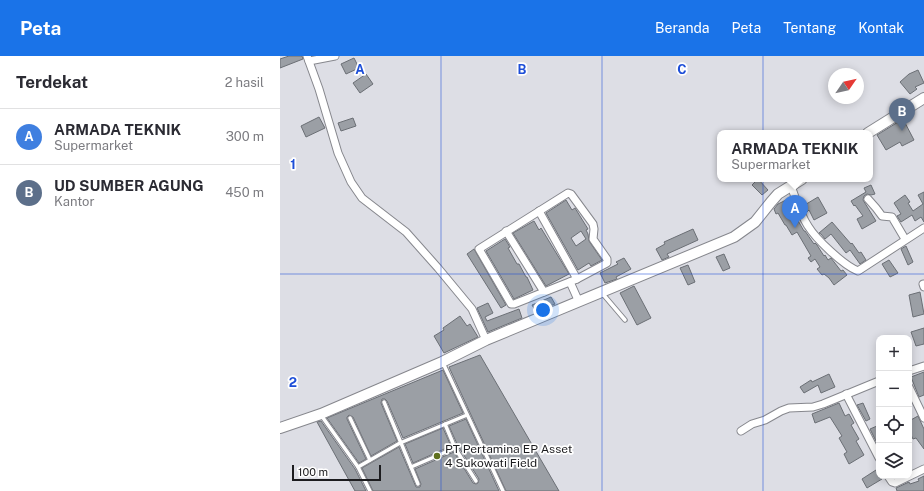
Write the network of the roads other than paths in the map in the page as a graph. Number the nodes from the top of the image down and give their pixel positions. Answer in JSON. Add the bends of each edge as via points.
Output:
{"nodes":[{"id":1,"x":335,"y":56,"type":"edge"},
{"id":2,"x":308,"y":59,"type":"edge"},
{"id":3,"x":924,"y":98,"type":"edge"},
{"id":4,"x":873,"y":130,"type":"edge"},
{"id":5,"x":797,"y":182,"type":"edge"},
{"id":6,"x":791,"y":186,"type":"junction"},
{"id":7,"x":868,"y":199,"type":"dead end"},
{"id":8,"x":539,"y":211,"type":"junction"},
{"id":9,"x":924,"y":228,"type":"edge"},
{"id":10,"x":506,"y":231,"type":"junction"},
{"id":11,"x":905,"y":240,"type":"junction"},
{"id":12,"x":577,"y":279,"type":"junction"},
{"id":13,"x":570,"y":282,"type":"junction"},
{"id":14,"x":544,"y":292,"type":"junction"},
{"id":15,"x":602,"y":292,"type":"junction"},
{"id":16,"x":579,"y":302,"type":"junction"},
{"id":17,"x":625,"y":320,"type":"dead end"},
{"id":18,"x":486,"y":340,"type":"junction"},
{"id":19,"x":442,"y":362,"type":"junction"},
{"id":20,"x":924,"y":366,"type":"edge"},
{"id":21,"x":912,"y":370,"type":"edge"},
{"id":22,"x":876,"y":382,"type":"edge"},
{"id":23,"x":912,"y":393,"type":"edge"},
{"id":24,"x":846,"y":394,"type":"junction"},
{"id":25,"x":384,"y":402,"type":"dead end"},
{"id":26,"x":321,"y":414,"type":"junction"},
{"id":27,"x":466,"y":415,"type":"junction"},
{"id":28,"x":350,"y":418,"type":"dead end"},
{"id":29,"x":924,"y":418,"type":"edge"},
{"id":30,"x":445,"y":424,"type":"junction"},
{"id":31,"x":280,"y":428,"type":"edge"},
{"id":32,"x":741,"y":430,"type":"dead end"},
{"id":33,"x":400,"y":443,"type":"junction"},
{"id":34,"x":455,"y":448,"type":"junction"},
{"id":35,"x":876,"y":452,"type":"edge"},
{"id":36,"x":370,"y":460,"type":"junction"},
{"id":37,"x":358,"y":467,"type":"junction"},
{"id":38,"x":411,"y":467,"type":"junction"},
{"id":39,"x":924,"y":469,"type":"edge"},
{"id":40,"x":912,"y":475,"type":"edge"},
{"id":41,"x":890,"y":479,"type":"edge"},
{"id":42,"x":903,"y":479,"type":"edge"},
{"id":43,"x":476,"y":481,"type":"dead end"},
{"id":44,"x":418,"y":484,"type":"dead end"},
{"id":45,"x":370,"y":491,"type":"edge"},
{"id":46,"x":503,"y":491,"type":"edge"}],
"edges":[{"from":1,"to":2,"type":"street"},
{"from":2,"to":18,"type":"street","via":[[338,153],[351,182],[362,198],[406,232],[438,268],[472,309]]},
{"from":3,"to":4,"type":"street"},
{"from":5,"to":6,"type":"street"},
{"from":6,"to":11,"type":"street","via":[[808,226],[817,238],[855,270],[860,270]]},
{"from":6,"to":15,"type":"street","via":[[774,198],[755,222],[734,237]]},
{"from":7,"to":11,"type":"street","via":[[881,215],[892,217]]},
{"from":8,"to":10,"type":"street"},
{"from":8,"to":12,"type":"street"},
{"from":8,"to":12,"type":"street","via":[[570,194],[592,224],[593,239],[607,263]]},
{"from":9,"to":11,"type":"street"},
{"from":10,"to":14,"type":"street"},
{"from":10,"to":14,"type":"street","via":[[480,247],[479,251],[509,302],[514,304]]},
{"from":12,"to":13,"type":"street"},
{"from":13,"to":14,"type":"street"},
{"from":13,"to":16,"type":"street"},
{"from":15,"to":16,"type":"street"},
{"from":15,"to":17,"type":"lane"},
{"from":16,"to":18,"type":"street"},
{"from":18,"to":19,"type":"street"},
{"from":19,"to":26,"type":"street"},
{"from":19,"to":27,"type":"lane"},
{"from":20,"to":21,"type":"street"},
{"from":22,"to":24,"type":"street"},
{"from":23,"to":29,"type":"street"},
{"from":24,"to":32,"type":"street","via":[[818,406],[790,408]]},
{"from":24,"to":35,"type":"street"},
{"from":25,"to":33,"type":"lane"},
{"from":26,"to":31,"type":"street"},
{"from":26,"to":37,"type":"lane"},
{"from":27,"to":30,"type":"lane"},
{"from":27,"to":46,"type":"lane"},
{"from":28,"to":36,"type":"lane"},
{"from":30,"to":33,"type":"lane"},
{"from":30,"to":34,"type":"lane"},
{"from":33,"to":36,"type":"lane"},
{"from":33,"to":38,"type":"lane"},
{"from":34,"to":38,"type":"lane"},
{"from":34,"to":43,"type":"lane"},
{"from":36,"to":37,"type":"lane"},
{"from":37,"to":45,"type":"lane"},
{"from":38,"to":44,"type":"lane"},
{"from":39,"to":40,"type":"street"},
{"from":41,"to":42,"type":"street","via":[[895,483]]}]}
